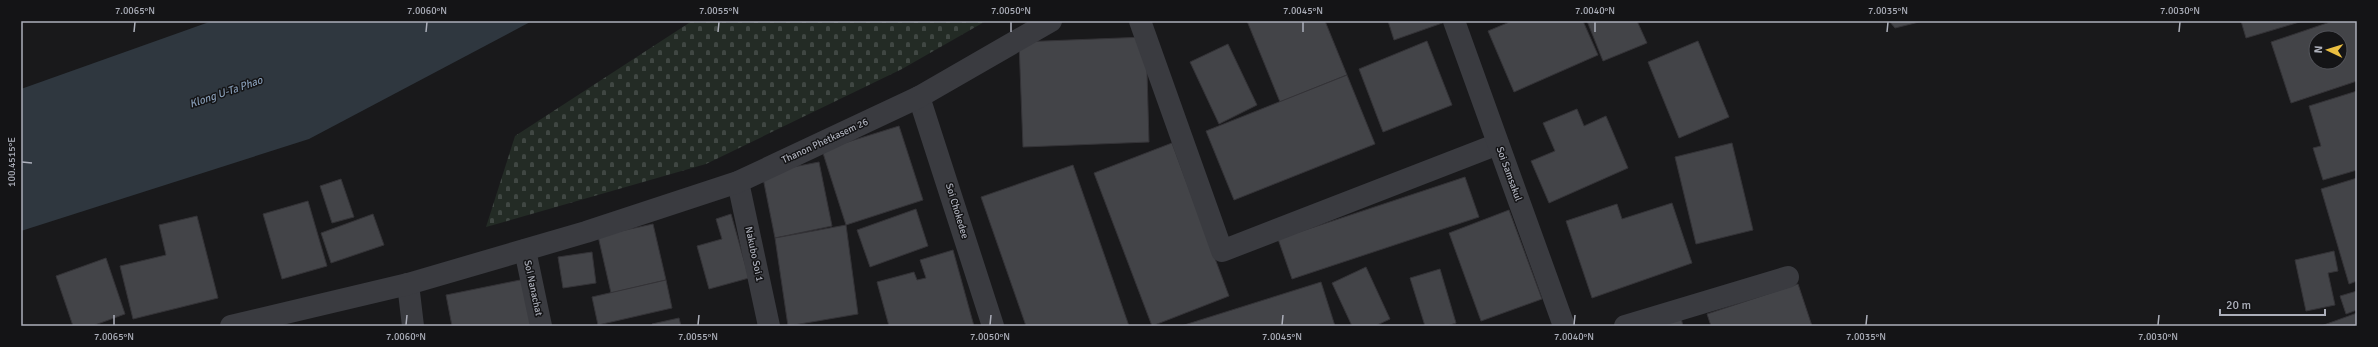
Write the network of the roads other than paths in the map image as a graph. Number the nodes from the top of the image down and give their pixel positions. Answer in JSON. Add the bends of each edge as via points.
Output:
{"nodes":[{"id":1,"x":1051,"y":21,"type":"edge"},
{"id":2,"x":1140,"y":21,"type":"edge"},
{"id":3,"x":1454,"y":21,"type":"edge"},
{"id":4,"x":919,"y":97,"type":"junction"},
{"id":5,"x":1498,"y":144,"type":"junction"},
{"id":6,"x":738,"y":182,"type":"junction"},
{"id":7,"x":525,"y":250,"type":"junction"},
{"id":8,"x":1788,"y":277,"type":"dead end"},
{"id":9,"x":408,"y":284,"type":"junction"},
{"id":10,"x":231,"y":326,"type":"edge"},
{"id":11,"x":413,"y":326,"type":"edge"},
{"id":12,"x":541,"y":326,"type":"edge"},
{"id":13,"x":769,"y":326,"type":"edge"},
{"id":14,"x":993,"y":326,"type":"edge"},
{"id":15,"x":1564,"y":326,"type":"edge"},
{"id":16,"x":1625,"y":326,"type":"edge"}],
"edges":[{"from":1,"to":4,"type":"street","name":"Thanon Phetkasem 26"},
{"from":2,"to":5,"type":"street","via":[[1222,251]]},
{"from":3,"to":5,"type":"street","name":"Soi Samsakul"},
{"from":4,"to":6,"type":"street","name":"Thanon Phetkasem 26"},
{"from":4,"to":14,"type":"street","name":"Soi Chokedee"},
{"from":5,"to":15,"type":"street","name":"Soi Samsakul"},
{"from":6,"to":7,"type":"street","name":"Thanon Phetkasem 26"},
{"from":6,"to":13,"type":"street","name":"Nakubo Soi 1"},
{"from":7,"to":9,"type":"street","name":"Thanon Phetkasem 26"},
{"from":7,"to":12,"type":"street","name":"Soi Nanachat"},
{"from":8,"to":16,"type":"street"},
{"from":9,"to":10,"type":"street","name":"Thanon Phetkasem 26"},
{"from":9,"to":11,"type":"street"}]}
